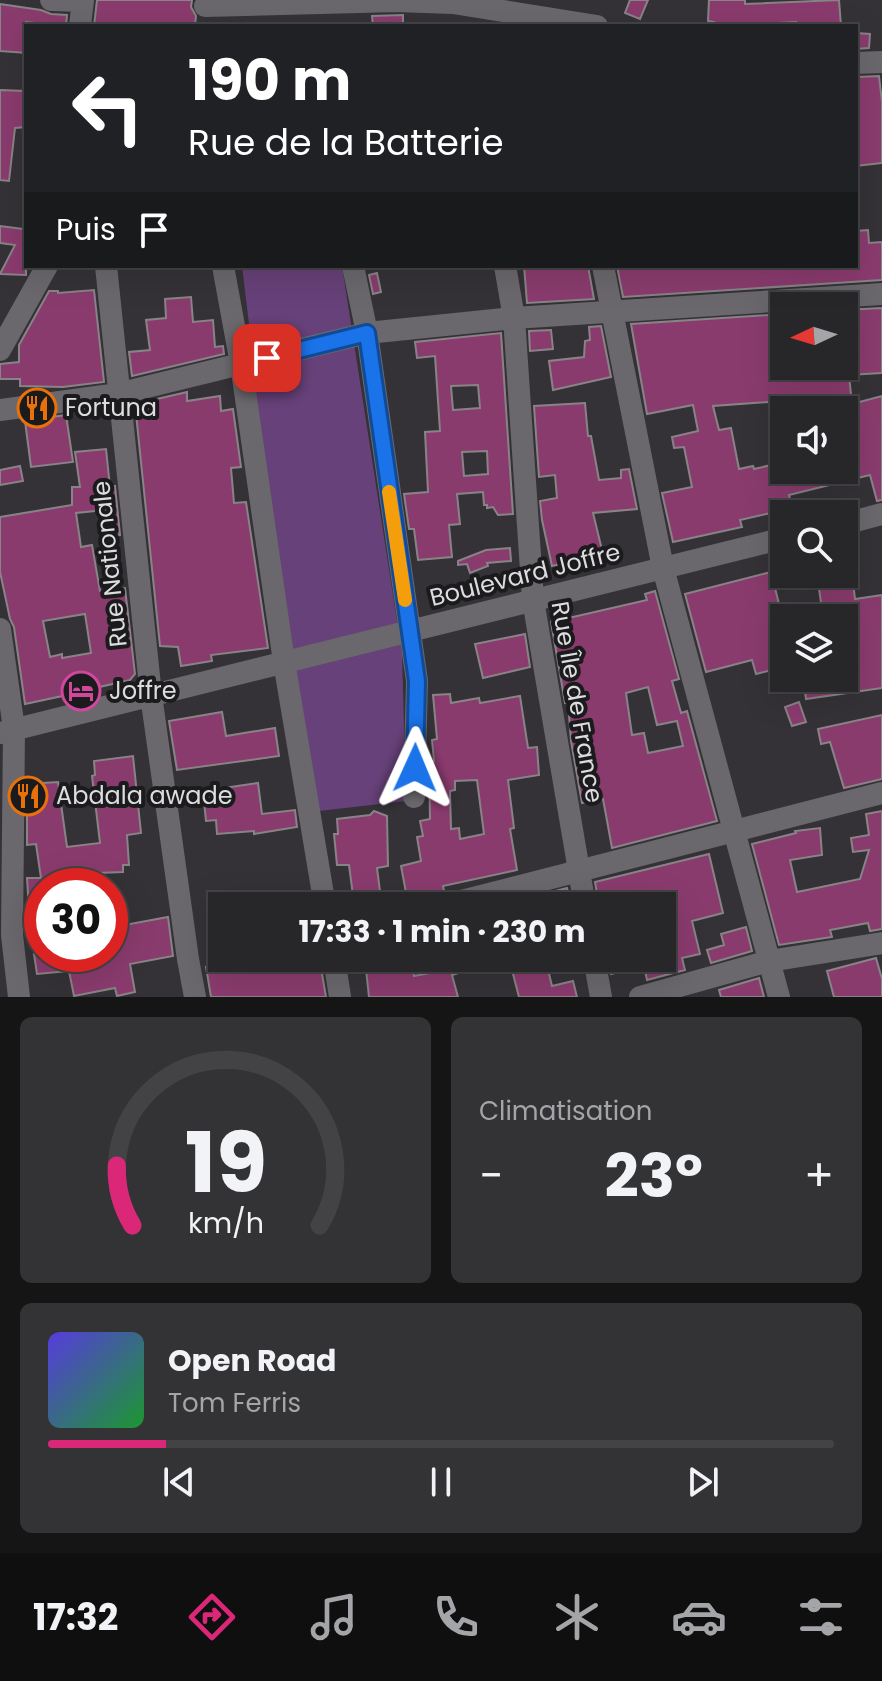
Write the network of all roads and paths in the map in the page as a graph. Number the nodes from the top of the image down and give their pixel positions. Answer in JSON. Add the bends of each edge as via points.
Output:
{"nodes":[{"id":1,"x":51,"y":0,"type":"edge"},
{"id":2,"x":83,"y":1,"type":"edge"},
{"id":3,"x":453,"y":1,"type":"edge"},
{"id":4,"x":296,"y":10,"type":"edge"},
{"id":5,"x":205,"y":11,"type":"edge"},
{"id":6,"x":563,"y":16,"type":"edge"},
{"id":7,"x":80,"y":24,"type":"edge"},
{"id":8,"x":458,"y":24,"type":"edge"},
{"id":9,"x":590,"y":24,"type":"edge"},
{"id":10,"x":882,"y":62,"type":"edge"},
{"id":11,"x":858,"y":63,"type":"edge"},
{"id":12,"x":46,"y":268,"type":"edge"},
{"id":13,"x":106,"y":268,"type":"edge"},
{"id":14,"x":223,"y":268,"type":"edge"},
{"id":15,"x":353,"y":268,"type":"edge"},
{"id":16,"x":505,"y":268,"type":"edge"},
{"id":17,"x":603,"y":268,"type":"edge"},
{"id":18,"x":882,"y":294,"type":"edge"},
{"id":19,"x":611,"y":312,"type":"junction"},
{"id":20,"x":514,"y":318,"type":"junction"},
{"id":21,"x":367,"y":333,"type":"junction"},
{"id":22,"x":0,"y":350,"type":"edge"},
{"id":23,"x":241,"y":364,"type":"junction"},
{"id":24,"x":118,"y":394,"type":"junction"},
{"id":25,"x":0,"y":410,"type":"edge"},
{"id":26,"x":882,"y":514,"type":"edge"},
{"id":27,"x":858,"y":520,"type":"edge"},
{"id":28,"x":770,"y":541,"type":"edge"},
{"id":29,"x":663,"y":568,"type":"junction"},
{"id":30,"x":533,"y":600,"type":"junction"},
{"id":31,"x":0,"y":629,"type":"edge"},
{"id":32,"x":409,"y":631,"type":"junction"},
{"id":33,"x":284,"y":662,"type":"junction"},
{"id":34,"x":151,"y":695,"type":"junction"},
{"id":35,"x":7,"y":731,"type":"edge"},
{"id":36,"x":882,"y":793,"type":"edge"},
{"id":37,"x":414,"y":797,"type":"dead end"},
{"id":38,"x":734,"y":831,"type":"junction"},
{"id":39,"x":579,"y":871,"type":"junction"},
{"id":40,"x":323,"y":892,"type":"edge"},
{"id":41,"x":497,"y":892,"type":"edge"},
{"id":42,"x":583,"y":892,"type":"edge"},
{"id":43,"x":882,"y":943,"type":"edge"},
{"id":44,"x":769,"y":961,"type":"junction"},
{"id":45,"x":336,"y":972,"type":"edge"},
{"id":46,"x":597,"y":972,"type":"edge"},
{"id":47,"x":19,"y":997,"type":"edge"},
{"id":48,"x":195,"y":997,"type":"edge"},
{"id":49,"x":340,"y":997,"type":"edge"},
{"id":50,"x":601,"y":997,"type":"edge"},
{"id":51,"x":640,"y":997,"type":"edge"},
{"id":52,"x":779,"y":997,"type":"edge"}],
"edges":[{"from":1,"to":2,"type":"street"},
{"from":2,"to":7,"type":"street"},
{"from":3,"to":4,"type":"street"},
{"from":3,"to":6,"type":"street"},
{"from":3,"to":8,"type":"street"},
{"from":4,"to":5,"type":"street"},
{"from":6,"to":9,"type":"street"},
{"from":10,"to":11,"type":"street"},
{"from":12,"to":22,"type":"street"},
{"from":13,"to":24,"type":"street","name":"Rue Nationale"},
{"from":14,"to":23,"type":"street"},
{"from":15,"to":21,"type":"street"},
{"from":16,"to":20,"type":"street","name":"Rue Île de France"},
{"from":17,"to":19,"type":"street"},
{"from":18,"to":19,"type":"street"},
{"from":19,"to":20,"type":"street"},
{"from":19,"to":29,"type":"street"},
{"from":20,"to":21,"type":"street"},
{"from":20,"to":30,"type":"street","name":"Rue Île de France"},
{"from":21,"to":23,"type":"street"},
{"from":21,"to":32,"type":"street"},
{"from":23,"to":24,"type":"street"},
{"from":23,"to":33,"type":"street"},
{"from":24,"to":25,"type":"street"},
{"from":24,"to":34,"type":"street","name":"Rue Nationale"},
{"from":26,"to":27,"type":"street"},
{"from":28,"to":29,"type":"street","name":"Boulevard Joffre"},
{"from":29,"to":30,"type":"street","name":"Boulevard Joffre"},
{"from":29,"to":38,"type":"street"},
{"from":30,"to":32,"type":"street","name":"Boulevard Joffre"},
{"from":30,"to":39,"type":"street","name":"Rue Île de France"},
{"from":31,"to":35,"type":"street"},
{"from":32,"to":33,"type":"street","name":"Boulevard Joffre"},
{"from":32,"to":37,"type":"street","via":[[417,681]]},
{"from":33,"to":34,"type":"street","name":"Boulevard Joffre"},
{"from":33,"to":40,"type":"street"},
{"from":34,"to":35,"type":"street","name":"Boulevard Joffre"},
{"from":34,"to":48,"type":"street","name":"Rue Nationale"},
{"from":35,"to":47,"type":"street","via":[[12,935]]},
{"from":36,"to":38,"type":"street"},
{"from":38,"to":39,"type":"street"},
{"from":38,"to":44,"type":"street"},
{"from":39,"to":41,"type":"street"},
{"from":39,"to":42,"type":"street","name":"Rue Île de France"},
{"from":43,"to":44,"type":"street"},
{"from":44,"to":51,"type":"street"},
{"from":44,"to":52,"type":"street"},
{"from":45,"to":49,"type":"street"},
{"from":46,"to":50,"type":"street"}]}
